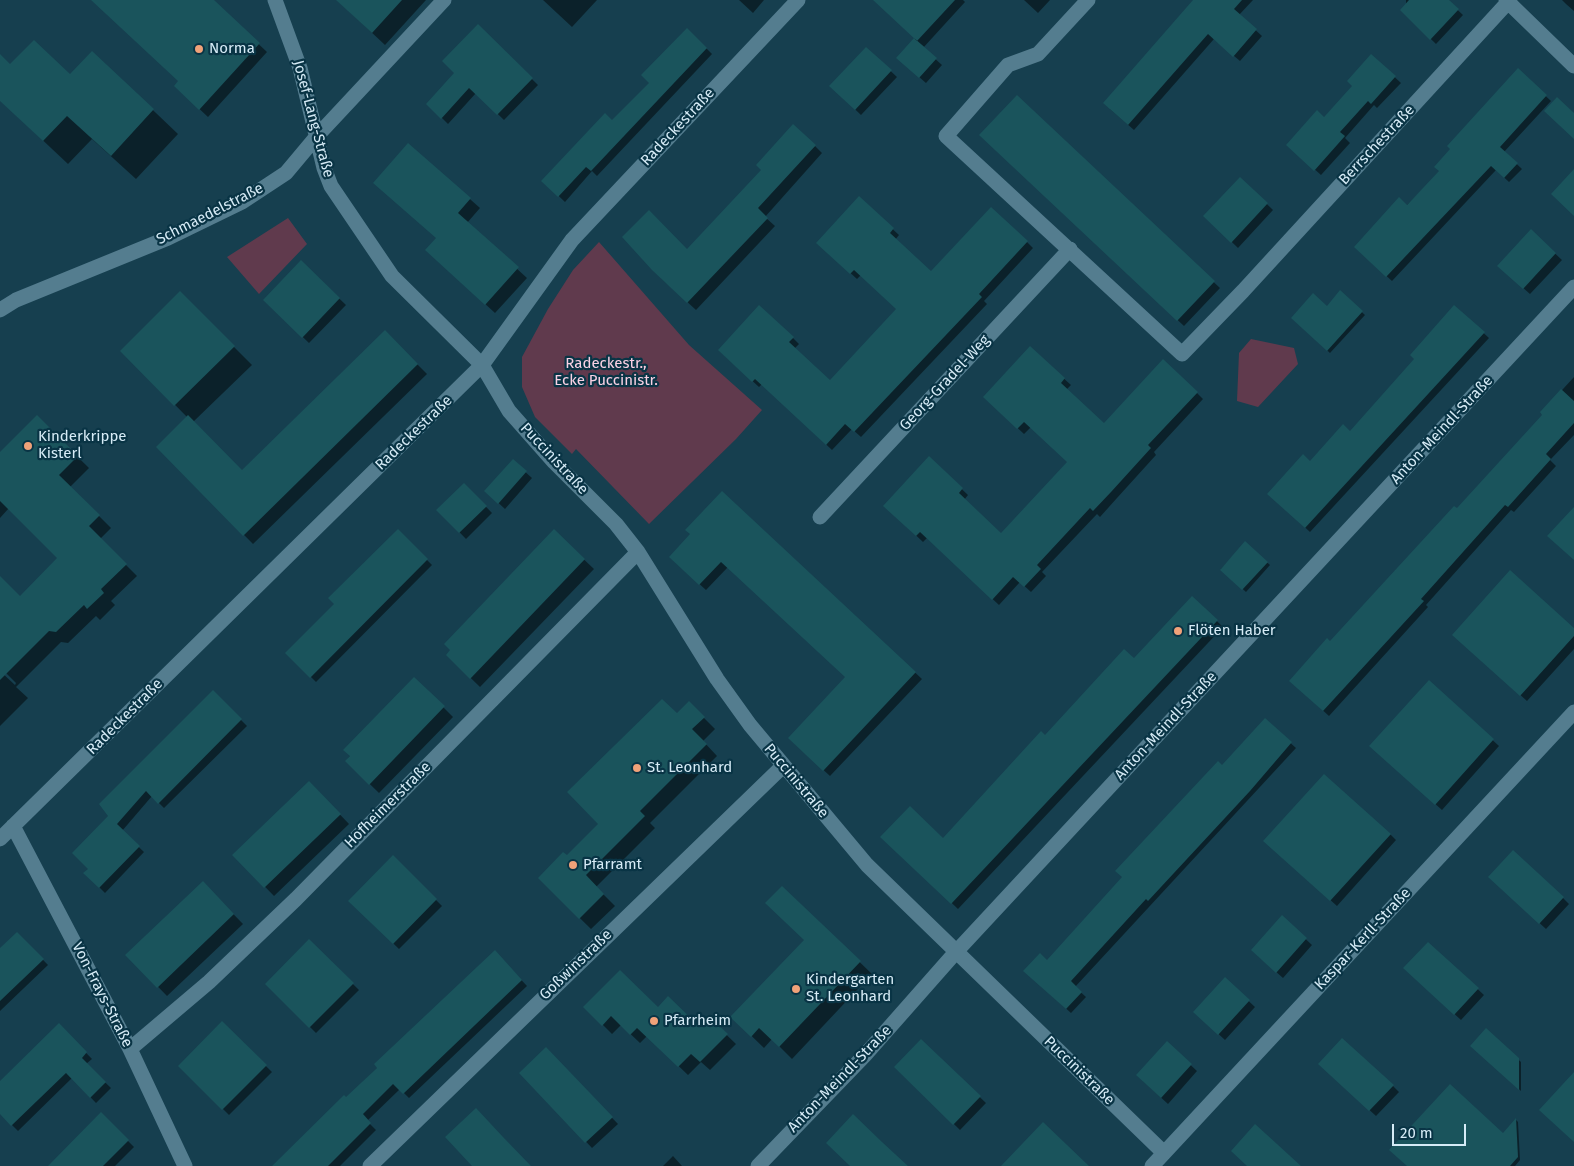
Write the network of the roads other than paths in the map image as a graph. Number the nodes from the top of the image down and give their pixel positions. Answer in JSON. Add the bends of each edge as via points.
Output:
{"nodes":[{"id":1,"x":275,"y":0,"type":"edge"},
{"id":2,"x":444,"y":0,"type":"edge"},
{"id":3,"x":798,"y":0,"type":"edge"},
{"id":4,"x":1088,"y":0,"type":"edge"},
{"id":5,"x":1508,"y":1,"type":"edge"},
{"id":6,"x":1574,"y":66,"type":"edge"},
{"id":7,"x":317,"y":136,"type":"junction"},
{"id":8,"x":1070,"y":249,"type":"junction"},
{"id":9,"x":1574,"y":287,"type":"edge"},
{"id":10,"x":0,"y":310,"type":"edge"},
{"id":11,"x":482,"y":365,"type":"junction"},
{"id":12,"x":820,"y":517,"type":"dead end"},
{"id":13,"x":638,"y":552,"type":"junction"},
{"id":14,"x":1574,"y":712,"type":"edge"},
{"id":15,"x":782,"y":766,"type":"junction"},
{"id":16,"x":13,"y":826,"type":"junction"},
{"id":17,"x":0,"y":839,"type":"edge"},
{"id":18,"x":956,"y":953,"type":"junction"},
{"id":19,"x":130,"y":1049,"type":"junction"},
{"id":20,"x":1164,"y":1154,"type":"junction"},
{"id":21,"x":185,"y":1166,"type":"edge"},
{"id":22,"x":370,"y":1166,"type":"edge"},
{"id":23,"x":758,"y":1166,"type":"edge"},
{"id":24,"x":1152,"y":1166,"type":"edge"}],
"edges":[{"from":1,"to":7,"type":"street","name":"Josef-Lang-Straße","via":[[300,68]]},
{"from":2,"to":7,"type":"street","name":"Schmaedelstraße"},
{"from":3,"to":11,"type":"street","name":"Radeckestraße","via":[[572,240]]},
{"from":4,"to":8,"type":"street","via":[[1038,54],[1008,66],[946,136]]},
{"from":5,"to":6,"type":"street"},
{"from":5,"to":8,"type":"street","name":"Berrschestraße","via":[[1182,354]]},
{"from":7,"to":10,"type":"street","name":"Schmaedelstraße","via":[[286,173],[242,202],[168,238],[16,300]]},
{"from":7,"to":11,"type":"street","name":"Josef-Lang-Straße","via":[[331,186],[392,276]]},
{"from":8,"to":12,"type":"street","name":"Georg-Gradel-Weg"},
{"from":9,"to":18,"type":"street","name":"Anton-Meindl-Straße"},
{"from":11,"to":13,"type":"street","name":"Puccinistraße","via":[[509,411],[616,524]]},
{"from":11,"to":16,"type":"street","name":"Radeckestraße"},
{"from":13,"to":15,"type":"street","name":"Puccinistraße","via":[[717,680]]},
{"from":13,"to":19,"type":"street","name":"Hofheimerstraße","via":[[296,898],[209,982]]},
{"from":14,"to":20,"type":"street","name":"Kaspar-Kerll-Straße"},
{"from":15,"to":18,"type":"street","name":"Puccinistraße","via":[[867,865]]},
{"from":15,"to":22,"type":"street","name":"Goßwinstraße"},
{"from":16,"to":17,"type":"street","name":"Radeckestraße"},
{"from":16,"to":19,"type":"street","name":"Von-Frays-Straße"},
{"from":18,"to":20,"type":"street","name":"Puccinistraße"},
{"from":18,"to":23,"type":"street","name":"Anton-Meindl-Straße","via":[[865,1055]]},
{"from":19,"to":21,"type":"street","name":"Von-Frays-Straße"},
{"from":20,"to":24,"type":"street","name":"Kaspar-Kerll-Straße"}]}
